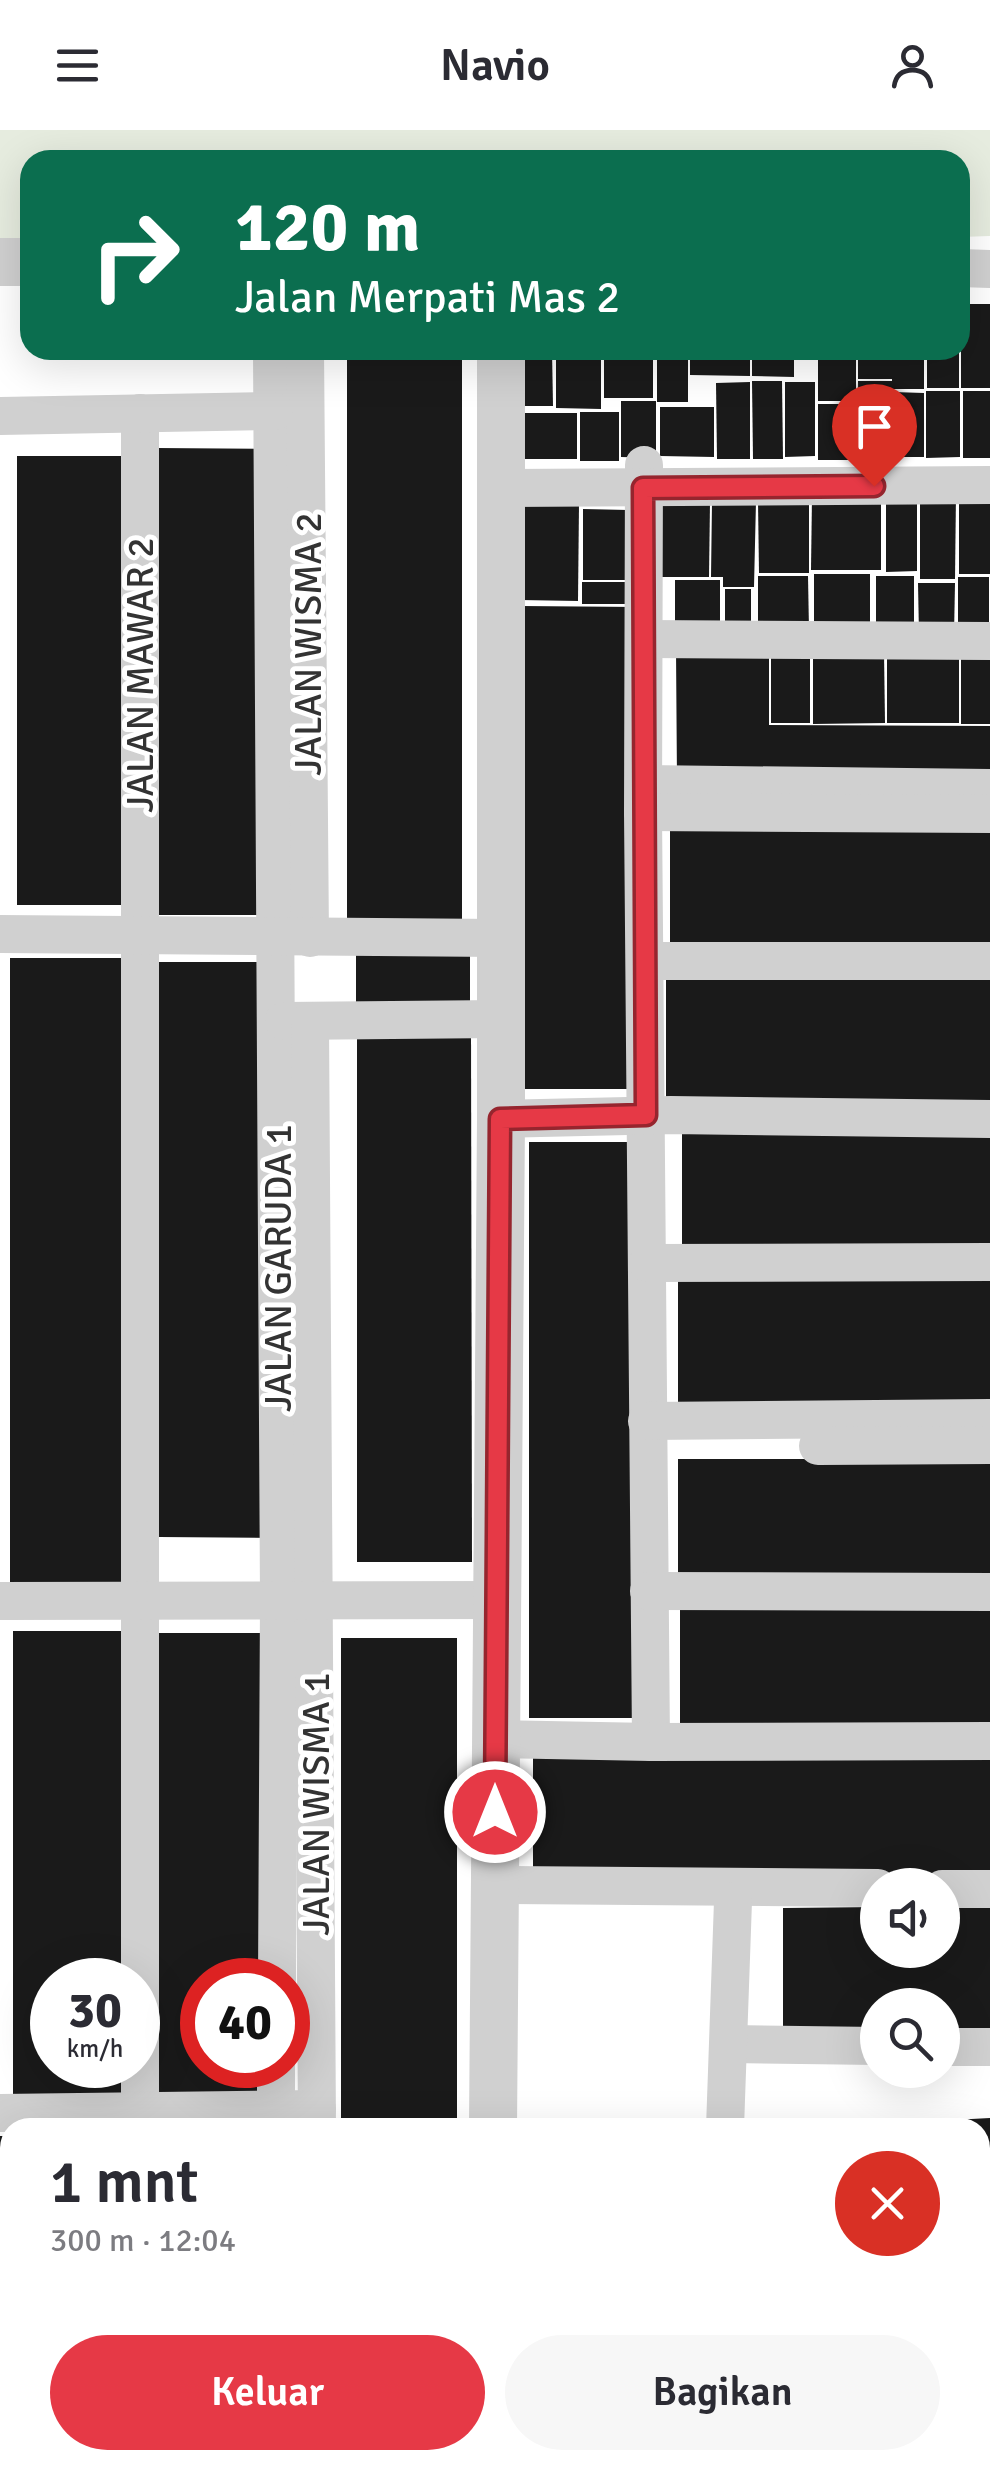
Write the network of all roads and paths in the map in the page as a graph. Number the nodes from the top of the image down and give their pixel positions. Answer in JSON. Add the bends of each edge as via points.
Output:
{"nodes":[{"id":1,"x":272,"y":360,"type":"edge"},
{"id":2,"x":305,"y":360,"type":"edge"},
{"id":3,"x":501,"y":360,"type":"edge"},
{"id":4,"x":274,"y":411,"type":"junction"},
{"id":5,"x":140,"y":414,"type":"junction"},
{"id":6,"x":0,"y":416,"type":"edge"},
{"id":7,"x":990,"y":465,"type":"edge"},
{"id":8,"x":501,"y":476,"type":"junction"},
{"id":9,"x":644,"y":476,"type":"junction"},
{"id":10,"x":990,"y":486,"type":"edge"},
{"id":11,"x":646,"y":639,"type":"junction"},
{"id":12,"x":990,"y":641,"type":"edge"},
{"id":13,"x":990,"y":788,"type":"edge"},
{"id":14,"x":644,"y":798,"type":"junction"},
{"id":15,"x":990,"y":814,"type":"edge"},
{"id":16,"x":0,"y":934,"type":"edge"},
{"id":17,"x":140,"y":937,"type":"junction"},
{"id":18,"x":293,"y":937,"type":"junction"},
{"id":19,"x":499,"y":938,"type":"junction"},
{"id":20,"x":645,"y":961,"type":"junction"},
{"id":21,"x":990,"y":961,"type":"edge"},
{"id":22,"x":500,"y":1019,"type":"junction"},
{"id":23,"x":294,"y":1021,"type":"junction"},
{"id":24,"x":646,"y":1115,"type":"junction"},
{"id":25,"x":500,"y":1119,"type":"junction"},
{"id":26,"x":990,"y":1119,"type":"edge"},
{"id":27,"x":990,"y":1262,"type":"edge"},
{"id":28,"x":648,"y":1263,"type":"junction"},
{"id":29,"x":990,"y":1418,"type":"edge"},
{"id":30,"x":648,"y":1434,"type":"junction"},
{"id":31,"x":990,"y":1445,"type":"edge"},
{"id":32,"x":649,"y":1591,"type":"junction"},
{"id":33,"x":990,"y":1592,"type":"edge"},
{"id":34,"x":297,"y":1600,"type":"junction"},
{"id":35,"x":496,"y":1600,"type":"junction"},
{"id":36,"x":140,"y":1601,"type":"junction"},
{"id":37,"x":0,"y":1602,"type":"edge"},
{"id":38,"x":495,"y":1738,"type":"junction"},
{"id":39,"x":990,"y":1741,"type":"edge"},
{"id":40,"x":651,"y":1742,"type":"junction"},
{"id":41,"x":494,"y":1885,"type":"junction"},
{"id":42,"x":860,"y":1888,"type":"edge"},
{"id":43,"x":960,"y":1888,"type":"edge"},
{"id":44,"x":990,"y":1889,"type":"edge"},
{"id":45,"x":732,"y":1900,"type":"dead end"},
{"id":46,"x":278,"y":1958,"type":"edge"},
{"id":47,"x":730,"y":2044,"type":"junction"},
{"id":48,"x":860,"y":2046,"type":"edge"},
{"id":49,"x":960,"y":2046,"type":"edge"},
{"id":50,"x":990,"y":2047,"type":"edge"},
{"id":51,"x":276,"y":2088,"type":"edge"},
{"id":52,"x":140,"y":2110,"type":"junction"},
{"id":53,"x":0,"y":2112,"type":"edge"},
{"id":54,"x":276,"y":2118,"type":"edge"},
{"id":55,"x":317,"y":2118,"type":"edge"},
{"id":56,"x":492,"y":2118,"type":"edge"},
{"id":57,"x":726,"y":2118,"type":"edge"}],
"edges":[{"from":1,"to":4,"type":"street"},
{"from":2,"to":18,"type":"street","name":"JALAN WISMA 2"},
{"from":3,"to":8,"type":"street"},
{"from":4,"to":5,"type":"street"},
{"from":4,"to":18,"type":"street"},
{"from":5,"to":6,"type":"street"},
{"from":5,"to":17,"type":"street","name":"JALAN MAWAR 2"},
{"from":7,"to":9,"type":"street"},
{"from":8,"to":9,"type":"street"},
{"from":8,"to":19,"type":"street"},
{"from":9,"to":10,"type":"street"},
{"from":9,"to":11,"type":"street"},
{"from":11,"to":12,"type":"street"},
{"from":11,"to":14,"type":"street"},
{"from":13,"to":14,"type":"street"},
{"from":14,"to":15,"type":"street"},
{"from":14,"to":20,"type":"street"},
{"from":16,"to":17,"type":"street"},
{"from":17,"to":18,"type":"street"},
{"from":17,"to":36,"type":"street","name":"JALAN MAWAR 2"},
{"from":18,"to":19,"type":"street"},
{"from":18,"to":23,"type":"street","name":"JALAN GARUDA 1"},
{"from":19,"to":22,"type":"street"},
{"from":20,"to":21,"type":"street"},
{"from":20,"to":24,"type":"street"},
{"from":22,"to":23,"type":"street"},
{"from":22,"to":25,"type":"street"},
{"from":23,"to":34,"type":"street","name":"JALAN GARUDA 1"},
{"from":24,"to":25,"type":"street"},
{"from":24,"to":26,"type":"street"},
{"from":24,"to":28,"type":"street"},
{"from":25,"to":35,"type":"street"},
{"from":27,"to":28,"type":"street"},
{"from":28,"to":30,"type":"street"},
{"from":29,"to":30,"type":"street"},
{"from":30,"to":31,"type":"street"},
{"from":30,"to":32,"type":"street"},
{"from":32,"to":33,"type":"street"},
{"from":32,"to":40,"type":"street"},
{"from":34,"to":35,"type":"street"},
{"from":34,"to":36,"type":"street"},
{"from":34,"to":46,"type":"street"},
{"from":34,"to":55,"type":"street","name":"JALAN WISMA 1"},
{"from":35,"to":38,"type":"street"},
{"from":36,"to":37,"type":"street"},
{"from":36,"to":52,"type":"street","name":"JALAN MAWAR 2"},
{"from":38,"to":40,"type":"street"},
{"from":38,"to":41,"type":"street"},
{"from":39,"to":40,"type":"street"},
{"from":41,"to":42,"type":"street"},
{"from":41,"to":56,"type":"street"},
{"from":43,"to":44,"type":"street"},
{"from":45,"to":47,"type":"street"},
{"from":47,"to":48,"type":"street"},
{"from":47,"to":57,"type":"street"},
{"from":49,"to":50,"type":"street"},
{"from":51,"to":54,"type":"street"},
{"from":52,"to":53,"type":"street"},
{"from":52,"to":54,"type":"street"},
{"from":54,"to":55,"type":"street"}]}
